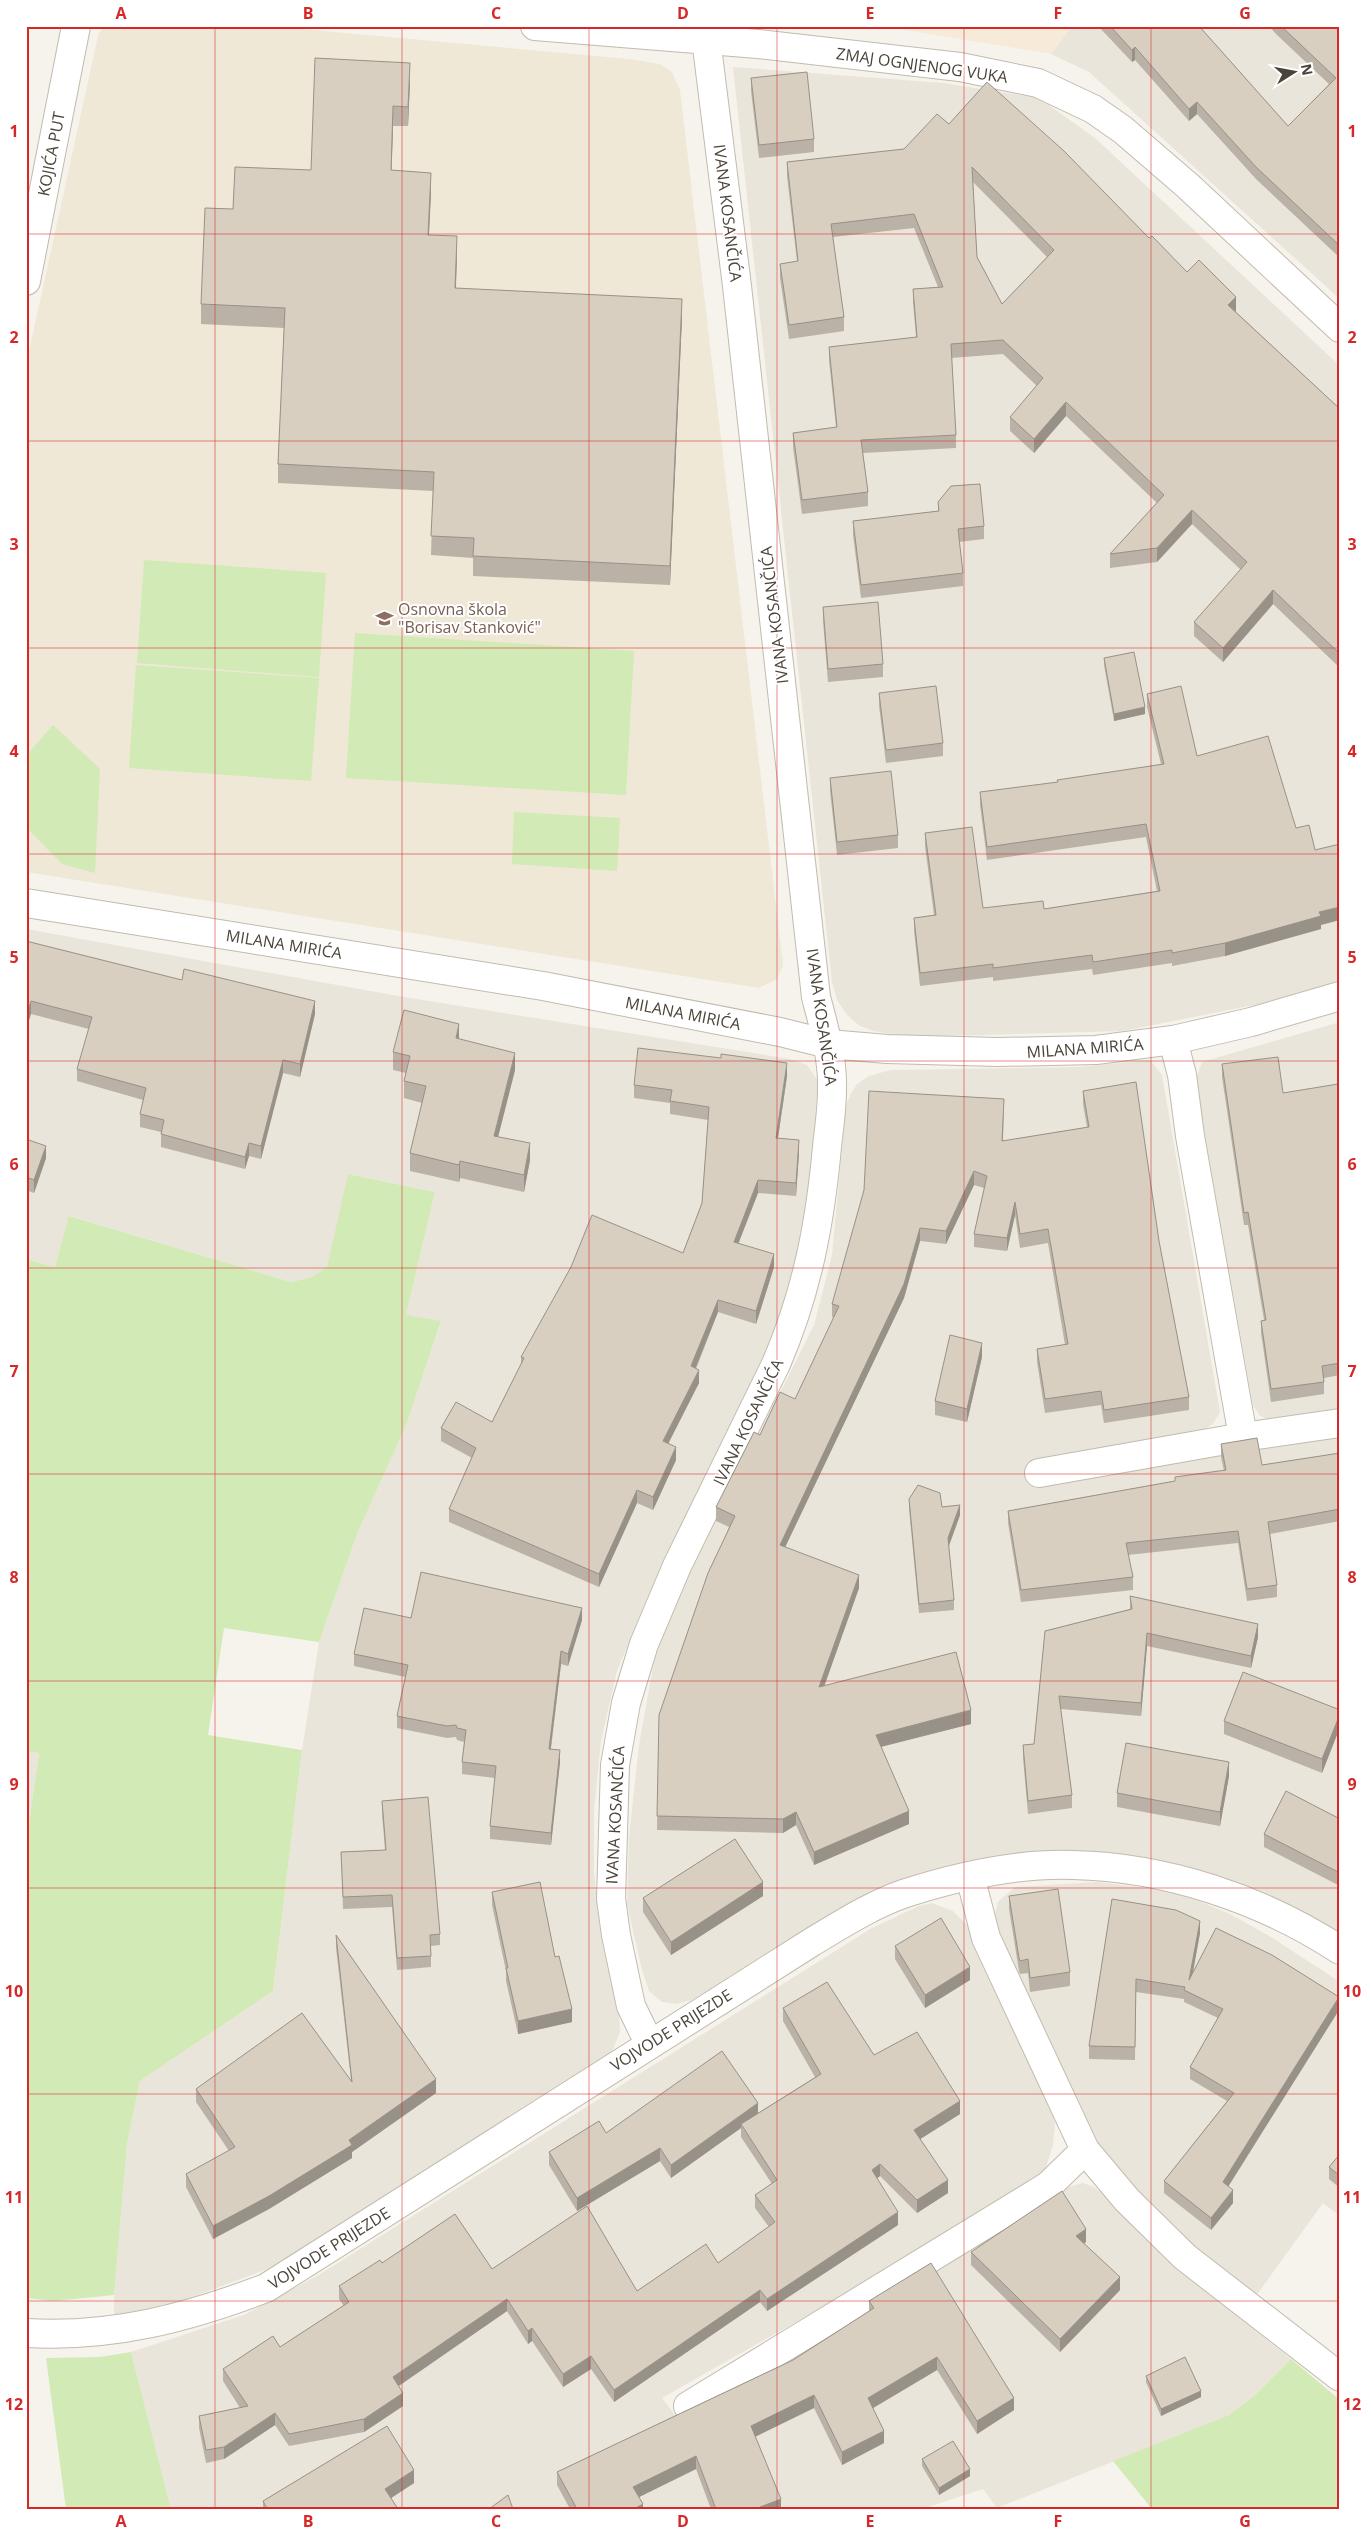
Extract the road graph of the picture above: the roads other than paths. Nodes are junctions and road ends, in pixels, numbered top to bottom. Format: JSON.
{"nodes":[{"id":1,"x":76,"y":26,"type":"edge"},
{"id":2,"x":535,"y":26,"type":"edge"},
{"id":3,"x":706,"y":39,"type":"junction"},
{"id":4,"x":26,"y":281,"type":"edge"},
{"id":5,"x":1340,"y":328,"type":"edge"},
{"id":6,"x":26,"y":903,"type":"edge"},
{"id":7,"x":1340,"y":996,"type":"edge"},
{"id":8,"x":1173,"y":1040,"type":"junction"},
{"id":9,"x":828,"y":1044,"type":"junction"},
{"id":10,"x":1340,"y":1423,"type":"edge"},
{"id":11,"x":1244,"y":1437,"type":"junction"},
{"id":12,"x":1039,"y":1473,"type":"dead end"},
{"id":13,"x":970,"y":1876,"type":"junction"},
{"id":14,"x":1340,"y":1950,"type":"edge"},
{"id":15,"x":649,"y":2043,"type":"junction"},
{"id":16,"x":1085,"y":2150,"type":"junction"},
{"id":17,"x":26,"y":2333,"type":"edge"},
{"id":18,"x":1340,"y":2377,"type":"edge"},
{"id":19,"x":688,"y":2406,"type":"dead end"}],
"edges":[{"from":1,"to":4,"type":"street","name":"KOJIĆA PUT"},
{"from":2,"to":3,"type":"street","name":"ZMAJ OGNJENOG VUKA"},
{"from":3,"to":5,"type":"street","name":"ZMAJ OGNJENOG VUKA"},
{"from":3,"to":9,"type":"street","name":"IVANA KOSANČIĆA"},
{"from":6,"to":9,"type":"street","name":"MILANA MIRIĆA"},
{"from":7,"to":8,"type":"street","name":"MILANA MIRIĆA"},
{"from":8,"to":9,"type":"street","name":"MILANA MIRIĆA"},
{"from":8,"to":11,"type":"street"},
{"from":9,"to":15,"type":"street","name":"IVANA KOSANČIĆA"},
{"from":10,"to":11,"type":"street"},
{"from":11,"to":12,"type":"street"},
{"from":13,"to":14,"type":"street","name":"VOJVODE PRIJEZDE"},
{"from":13,"to":15,"type":"street","name":"VOJVODE PRIJEZDE"},
{"from":13,"to":16,"type":"street"},
{"from":15,"to":17,"type":"street","name":"VOJVODE PRIJEZDE"},
{"from":16,"to":18,"type":"street"},
{"from":16,"to":19,"type":"street"}]}
